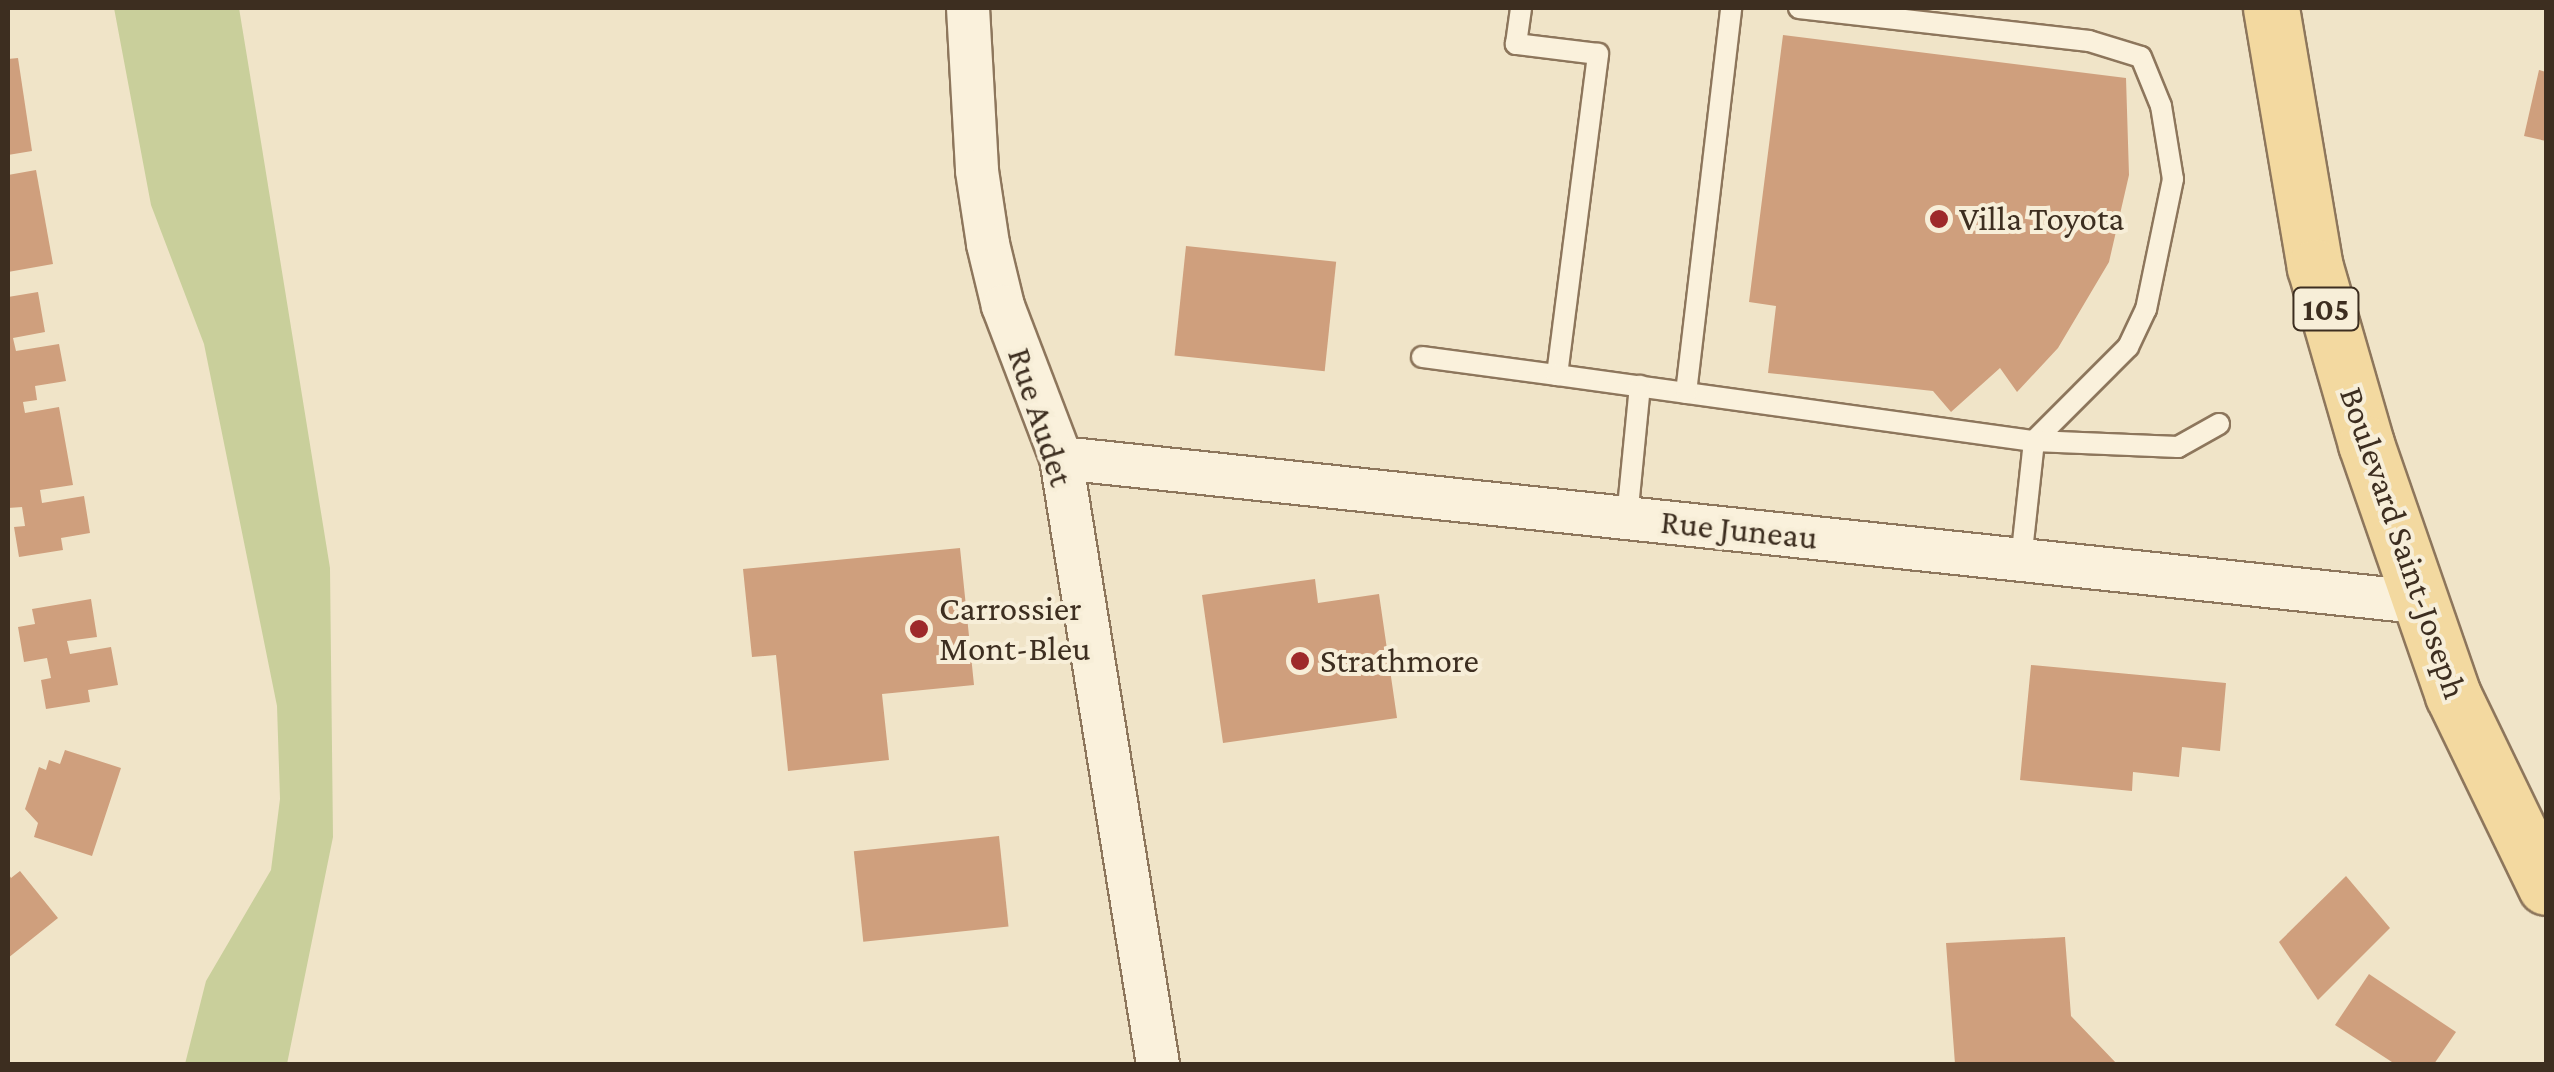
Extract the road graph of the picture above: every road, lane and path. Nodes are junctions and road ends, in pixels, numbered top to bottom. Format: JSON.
{"nodes":[{"id":1,"x":968,"y":8,"type":"edge"},
{"id":2,"x":1520,"y":8,"type":"edge"},
{"id":3,"x":1730,"y":8,"type":"edge"},
{"id":4,"x":1799,"y":8,"type":"edge"},
{"id":5,"x":2271,"y":8,"type":"edge"},
{"id":6,"x":1422,"y":357,"type":"dead end"},
{"id":7,"x":1557,"y":374,"type":"junction"},
{"id":8,"x":1640,"y":386,"type":"junction"},
{"id":9,"x":1686,"y":393,"type":"junction"},
{"id":10,"x":2219,"y":424,"type":"dead end"},
{"id":11,"x":2034,"y":441,"type":"junction"},
{"id":12,"x":1061,"y":458,"type":"junction"},
{"id":13,"x":1627,"y":518,"type":"junction"},
{"id":14,"x":2021,"y":560,"type":"junction"},
{"id":15,"x":2416,"y":602,"type":"junction"},
{"id":16,"x":2546,"y":886,"type":"edge"},
{"id":17,"x":1158,"y":1064,"type":"edge"}],
"edges":[{"from":1,"to":12,"type":"street","name":"Rue Audet"},
{"from":2,"to":7,"type":"lane"},
{"from":3,"to":9,"type":"lane"},
{"from":4,"to":11,"type":"lane"},
{"from":5,"to":15,"type":"main road","name":"Boulevard Saint-Joseph","number":"105"},
{"from":6,"to":7,"type":"lane"},
{"from":7,"to":8,"type":"lane"},
{"from":8,"to":9,"type":"lane"},
{"from":8,"to":13,"type":"lane"},
{"from":9,"to":11,"type":"lane"},
{"from":10,"to":11,"type":"lane"},
{"from":11,"to":14,"type":"lane"},
{"from":12,"to":13,"type":"street","name":"Rue Juneau"},
{"from":12,"to":17,"type":"street","name":"Rue Audet"},
{"from":13,"to":14,"type":"street","name":"Rue Juneau"},
{"from":14,"to":15,"type":"street","name":"Rue Juneau"},
{"from":15,"to":16,"type":"main road","name":"Boulevard Saint-Joseph","number":"105"}]}
